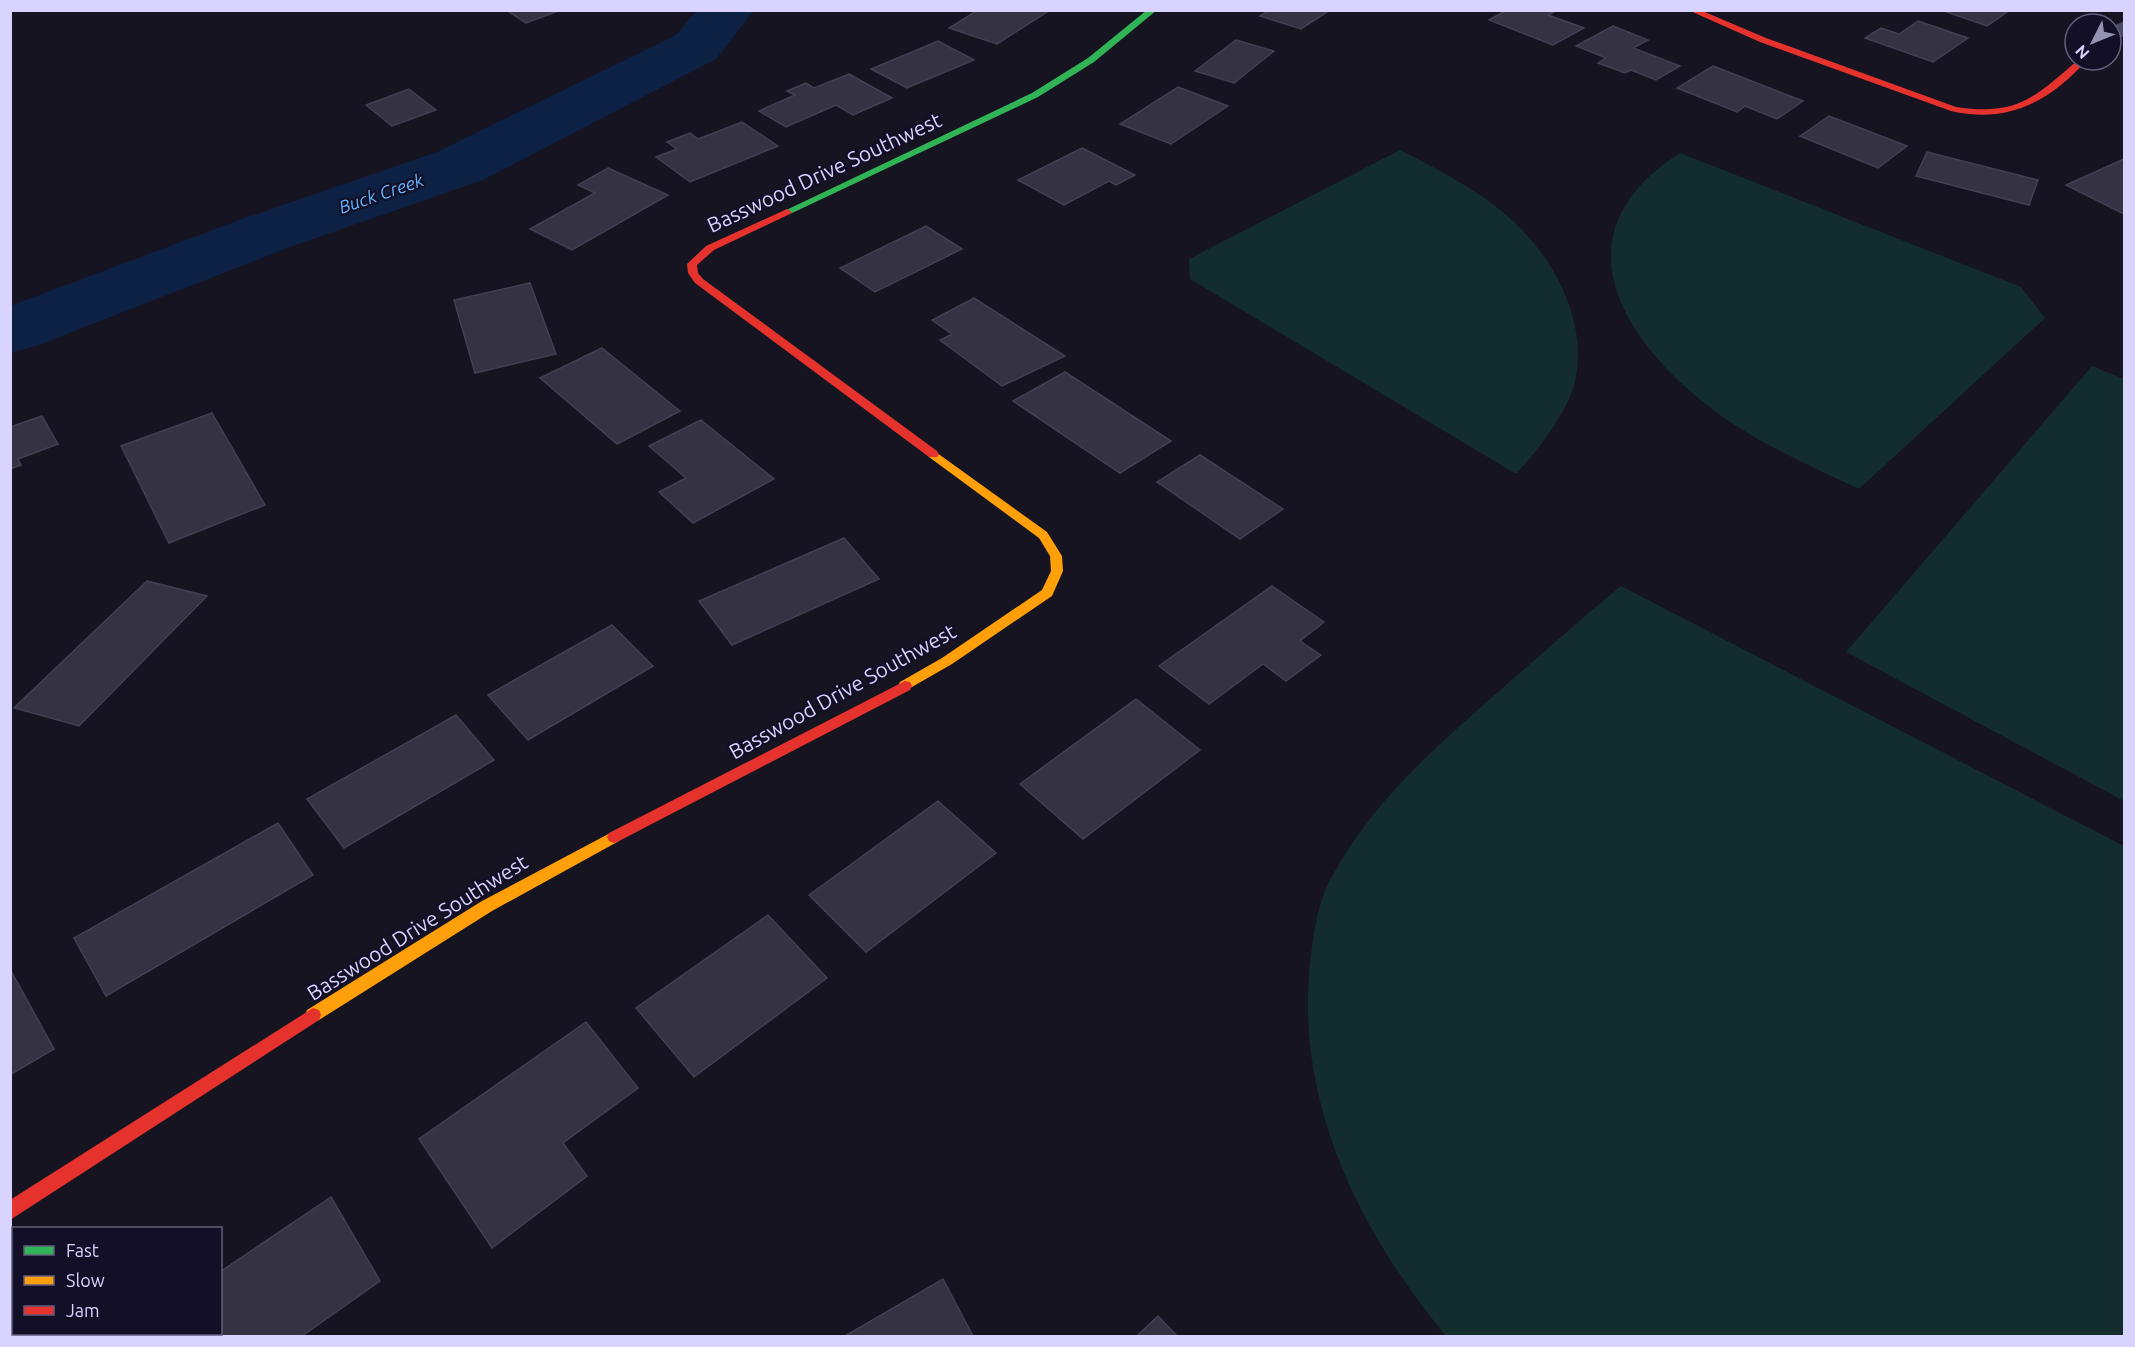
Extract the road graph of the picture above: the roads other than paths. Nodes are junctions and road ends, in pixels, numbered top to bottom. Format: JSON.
{"nodes":[{"id":1,"x":1153,"y":10,"type":"edge"},
{"id":2,"x":1692,"y":10,"type":"edge"},
{"id":3,"x":2068,"y":72,"type":"edge"},
{"id":4,"x":10,"y":1211,"type":"edge"}],
"edges":[{"from":1,"to":4,"type":"street","name":"Basswood Drive Southwest"},
{"from":2,"to":3,"type":"street"}]}
